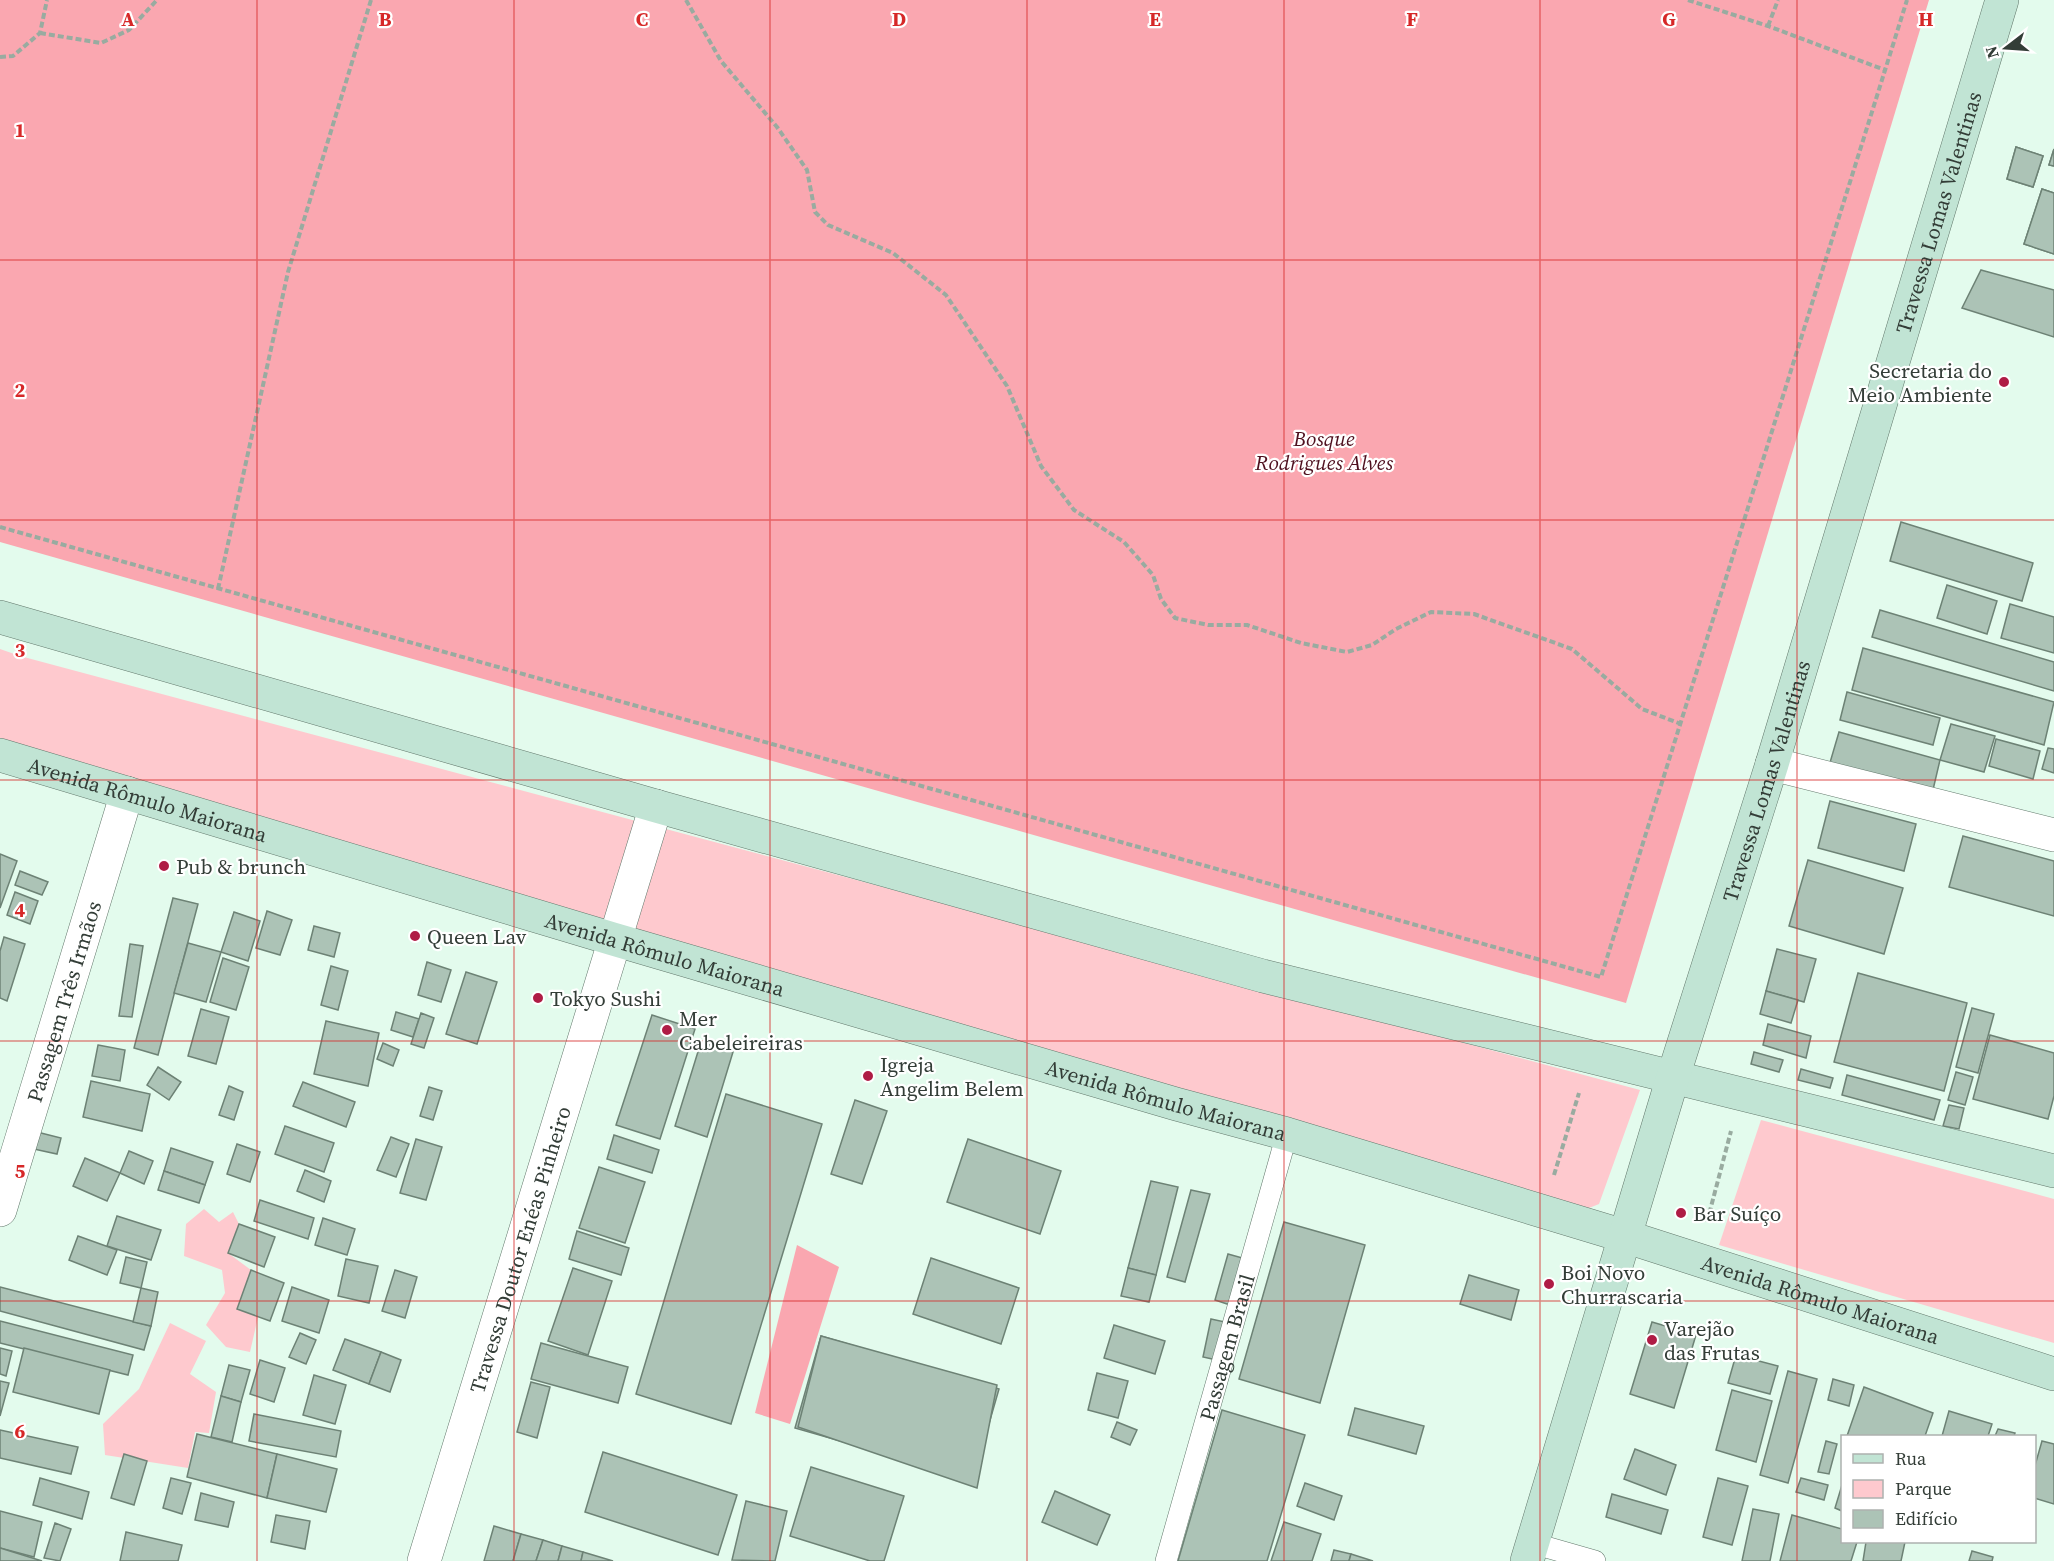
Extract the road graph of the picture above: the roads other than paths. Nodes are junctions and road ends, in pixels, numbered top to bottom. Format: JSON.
{"nodes":[{"id":1,"x":2002,"y":0,"type":"edge"},
{"id":2,"x":0,"y":617,"type":"edge"},
{"id":3,"x":0,"y":755,"type":"edge"},
{"id":4,"x":1772,"y":764,"type":"junction"},
{"id":5,"x":127,"y":793,"type":"junction"},
{"id":6,"x":656,"y":806,"type":"junction"},
{"id":7,"x":2054,"y":835,"type":"edge"},
{"id":8,"x":613,"y":939,"type":"junction"},
{"id":9,"x":1673,"y":1077,"type":"junction"},
{"id":10,"x":1287,"y":1134,"type":"junction"},
{"id":11,"x":2054,"y":1171,"type":"edge"},
{"id":12,"x":0,"y":1210,"type":"edge"},
{"id":13,"x":1624,"y":1236,"type":"junction"},
{"id":14,"x":2054,"y":1374,"type":"edge"},
{"id":15,"x":1529,"y":1552,"type":"edge"},
{"id":16,"x":424,"y":1561,"type":"edge"},
{"id":17,"x":1166,"y":1561,"type":"edge"},
{"id":18,"x":1595,"y":1561,"type":"edge"}],
"edges":[{"from":1,"to":4,"type":"street","name":"Travessa Lomas Valentinas"},
{"from":2,"to":6,"type":"street"},
{"from":3,"to":5,"type":"street","name":"Avenida Rômulo Maiorana"},
{"from":4,"to":7,"type":"street"},
{"from":4,"to":9,"type":"street","name":"Travessa Lomas Valentinas"},
{"from":5,"to":8,"type":"street","name":"Avenida Rômulo Maiorana"},
{"from":5,"to":12,"type":"street","name":"Passagem Três Irmãos"},
{"from":6,"to":8,"type":"street","name":"Travessa Doutor Enéas Pinheiro"},
{"from":6,"to":9,"type":"street"},
{"from":8,"to":10,"type":"street","name":"Avenida Rômulo Maiorana"},
{"from":8,"to":16,"type":"street","name":"Travessa Doutor Enéas Pinheiro"},
{"from":9,"to":11,"type":"street"},
{"from":9,"to":13,"type":"street","name":"Travessa Lomas Valentinas"},
{"from":10,"to":13,"type":"street","name":"Avenida Rômulo Maiorana"},
{"from":10,"to":17,"type":"lane","name":"Passagem Brasil"},
{"from":13,"to":14,"type":"street","name":"Avenida Rômulo Maiorana"},
{"from":13,"to":15,"type":"street","name":"Travessa Lomas Valentinas"},
{"from":15,"to":18,"type":"lane"}]}
